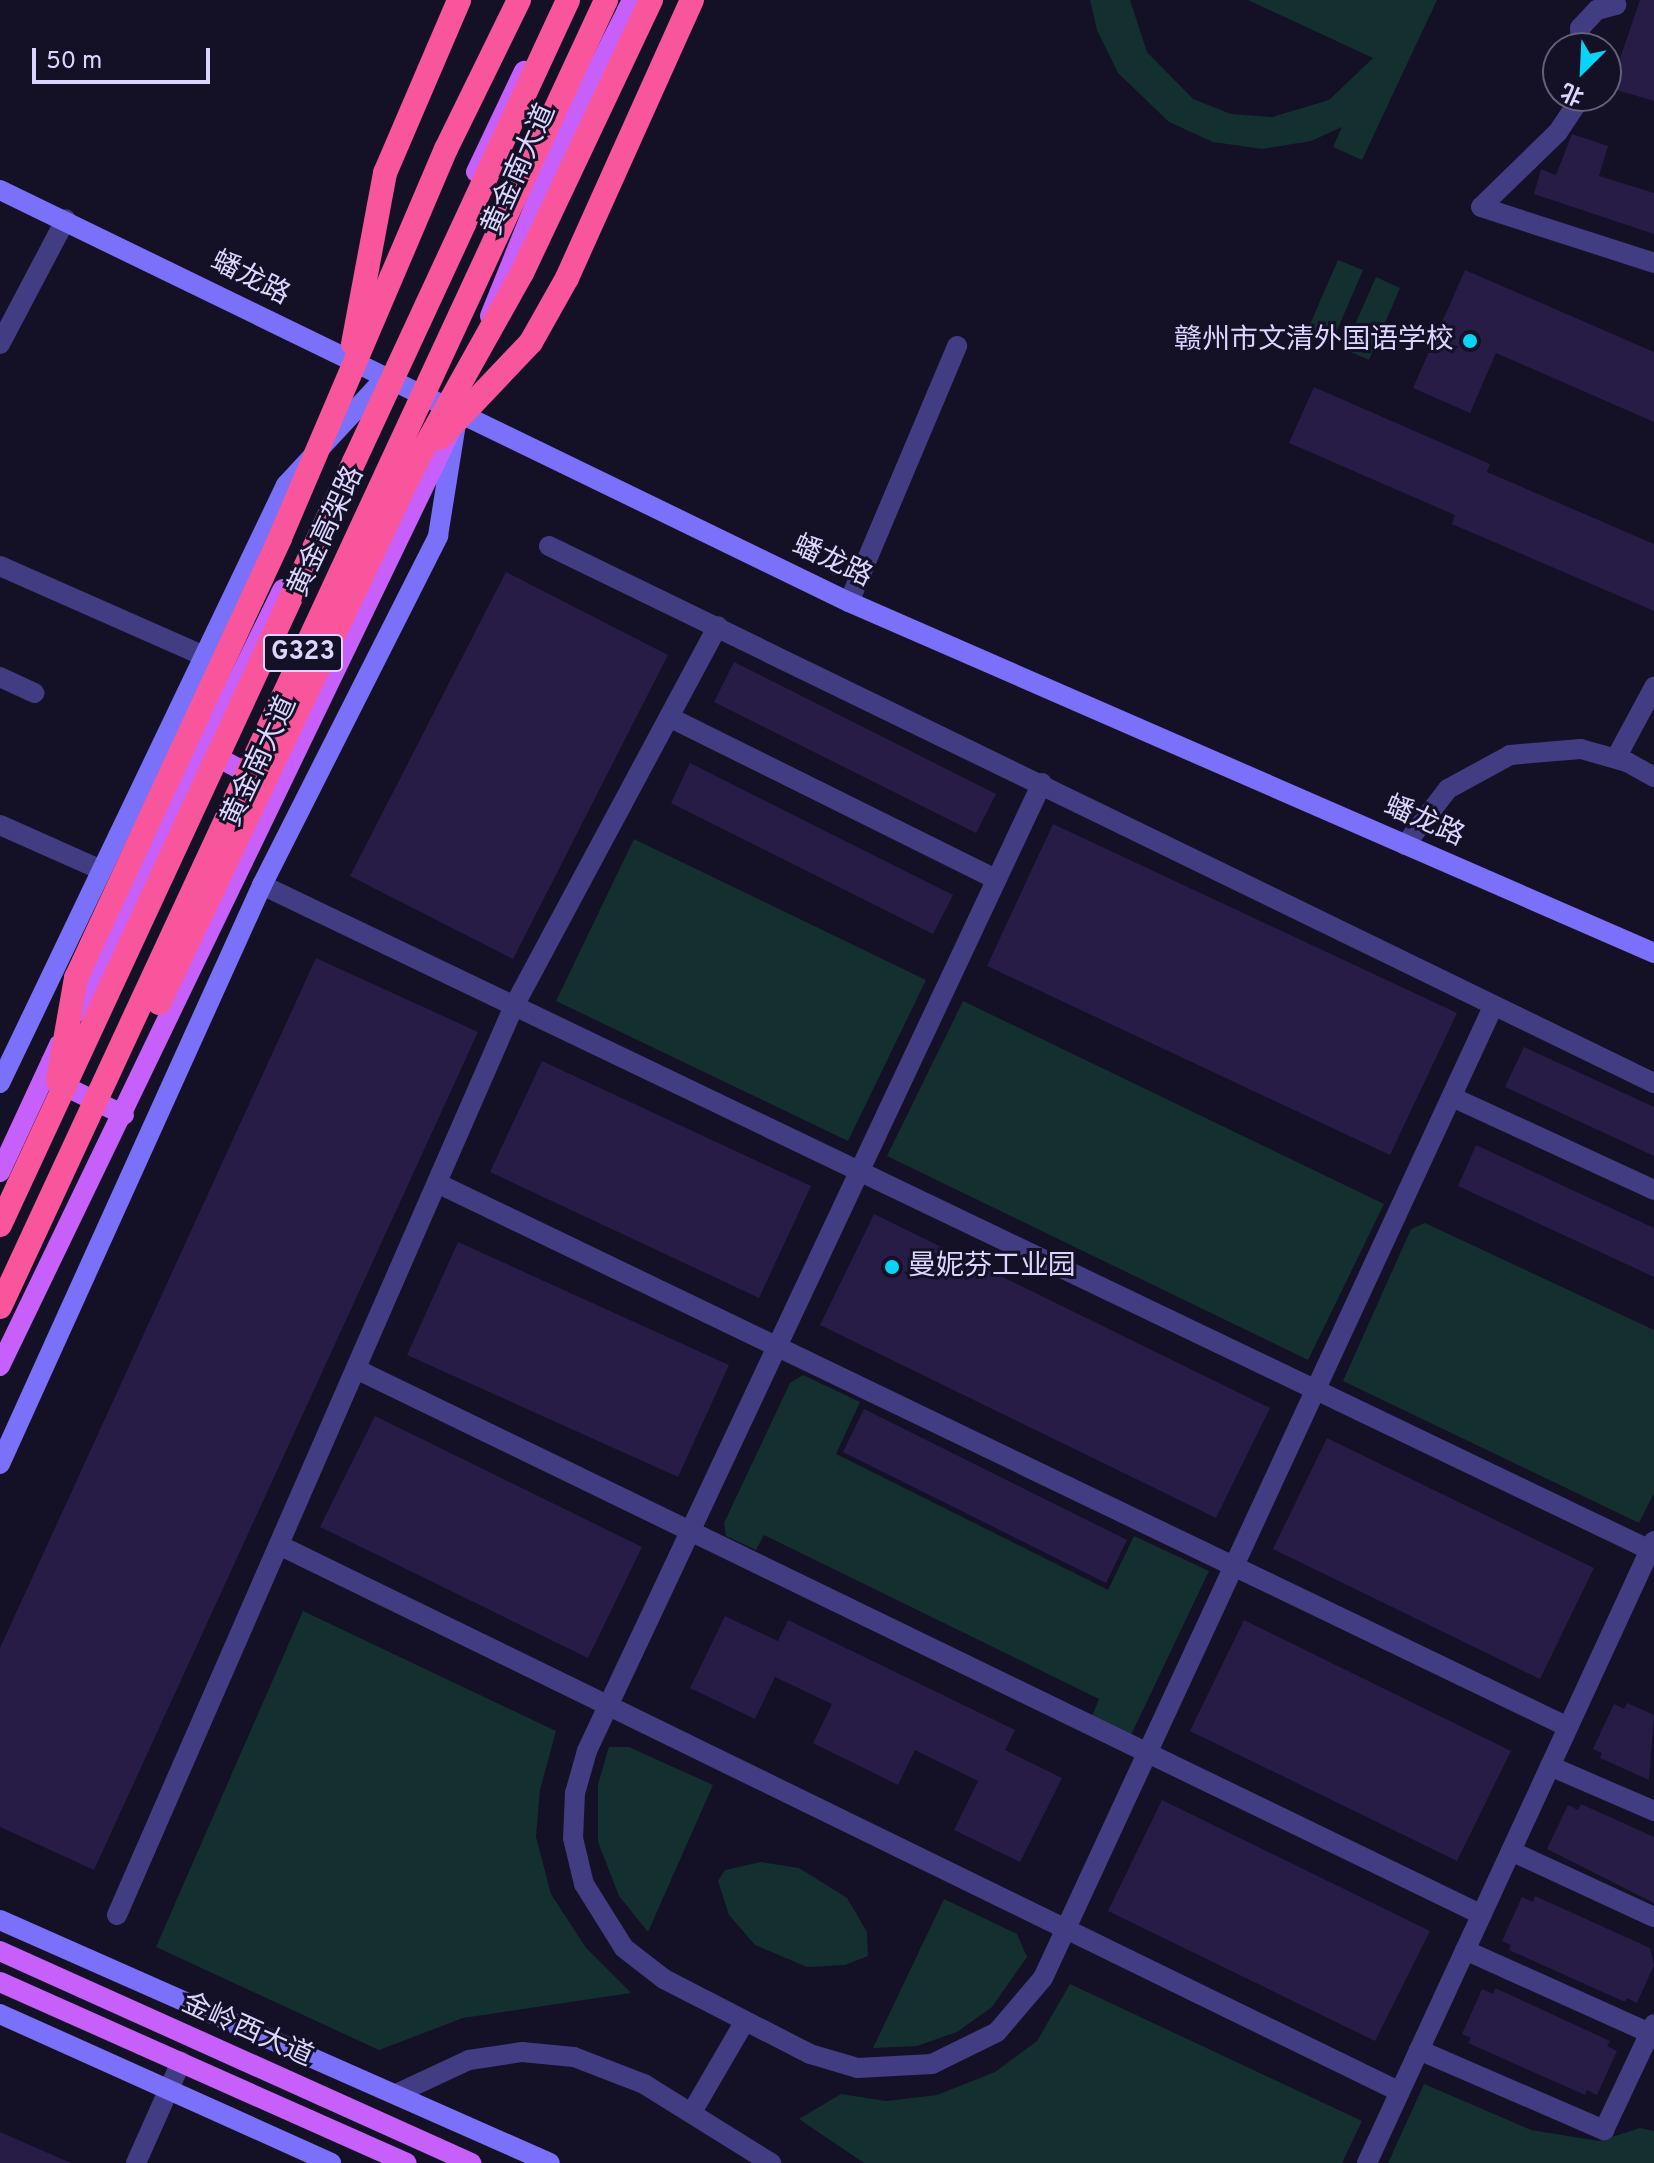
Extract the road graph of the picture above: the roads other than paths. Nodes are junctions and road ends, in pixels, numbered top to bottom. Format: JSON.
{"nodes":[{"id":1,"x":459,"y":0,"type":"edge"},
{"id":2,"x":519,"y":0,"type":"edge"},
{"id":3,"x":562,"y":0,"type":"edge"},
{"id":4,"x":568,"y":0,"type":"edge"},
{"id":5,"x":606,"y":0,"type":"edge"},
{"id":6,"x":632,"y":0,"type":"edge"},
{"id":7,"x":651,"y":0,"type":"edge"},
{"id":8,"x":692,"y":0,"type":"edge"},
{"id":9,"x":1614,"y":0,"type":"edge"},
{"id":10,"x":1580,"y":32,"type":"edge"},
{"id":11,"x":1571,"y":112,"type":"edge"},
{"id":12,"x":0,"y":190,"type":"edge"},
{"id":13,"x":66,"y":219,"type":"junction"},
{"id":14,"x":1654,"y":263,"type":"edge"},
{"id":15,"x":0,"y":344,"type":"edge"},
{"id":16,"x":957,"y":346,"type":"dead end"},
{"id":17,"x":384,"y":379,"type":"junction"},
{"id":18,"x":338,"y":408,"type":"junction"},
{"id":19,"x":458,"y":415,"type":"junction"},
{"id":20,"x":414,"y":466,"type":"junction"},
{"id":21,"x":549,"y":546,"type":"dead end"},
{"id":22,"x":0,"y":566,"type":"edge"},
{"id":23,"x":849,"y":602,"type":"junction"},
{"id":24,"x":718,"y":626,"type":"junction"},
{"id":25,"x":204,"y":656,"type":"junction"},
{"id":26,"x":0,"y":677,"type":"edge"},
{"id":27,"x":1654,"y":687,"type":"edge"},
{"id":28,"x":34,"y":693,"type":"dead end"},
{"id":29,"x":669,"y":717,"type":"junction"},
{"id":30,"x":202,"y":749,"type":"junction"},
{"id":31,"x":1616,"y":758,"type":"junction"},
{"id":32,"x":1654,"y":777,"type":"edge"},
{"id":33,"x":1042,"y":783,"type":"junction"},
{"id":34,"x":278,"y":790,"type":"junction"},
{"id":35,"x":0,"y":825,"type":"edge"},
{"id":36,"x":1405,"y":845,"type":"junction"},
{"id":37,"x":99,"y":869,"type":"junction"},
{"id":38,"x":996,"y":879,"type":"junction"},
{"id":39,"x":262,"y":885,"type":"junction"},
{"id":40,"x":1654,"y":953,"type":"edge"},
{"id":41,"x":514,"y":1006,"type":"junction"},
{"id":42,"x":1493,"y":1007,"type":"junction"},
{"id":43,"x":44,"y":1077,"type":"junction"},
{"id":44,"x":0,"y":1083,"type":"edge"},
{"id":45,"x":1654,"y":1083,"type":"edge"},
{"id":46,"x":1452,"y":1097,"type":"junction"},
{"id":47,"x":52,"y":1113,"type":"junction"},
{"id":48,"x":124,"y":1115,"type":"junction"},
{"id":49,"x":83,"y":1128,"type":"junction"},
{"id":50,"x":857,"y":1170,"type":"junction"},
{"id":51,"x":0,"y":1172,"type":"edge"},
{"id":52,"x":437,"y":1183,"type":"junction"},
{"id":53,"x":1654,"y":1190,"type":"edge"},
{"id":54,"x":0,"y":1225,"type":"edge"},
{"id":55,"x":0,"y":1307,"type":"edge"},
{"id":56,"x":775,"y":1345,"type":"junction"},
{"id":57,"x":0,"y":1366,"type":"edge"},
{"id":58,"x":356,"y":1369,"type":"junction"},
{"id":59,"x":1317,"y":1390,"type":"junction"},
{"id":60,"x":0,"y":1464,"type":"edge"},
{"id":61,"x":689,"y":1531,"type":"junction"},
{"id":62,"x":279,"y":1545,"type":"junction"},
{"id":63,"x":1650,"y":1557,"type":"edge"},
{"id":64,"x":1235,"y":1566,"type":"junction"},
{"id":65,"x":608,"y":1706,"type":"junction"},
{"id":66,"x":1568,"y":1727,"type":"junction"},
{"id":67,"x":1148,"y":1753,"type":"junction"},
{"id":68,"x":1550,"y":1766,"type":"junction"},
{"id":69,"x":1654,"y":1811,"type":"edge"},
{"id":70,"x":1511,"y":1851,"type":"junction"},
{"id":71,"x":117,"y":1915,"type":"dead end"},
{"id":72,"x":1482,"y":1915,"type":"junction"},
{"id":73,"x":1654,"y":1917,"type":"edge"},
{"id":74,"x":0,"y":1920,"type":"edge"},
{"id":75,"x":1067,"y":1929,"type":"junction"},
{"id":76,"x":1465,"y":1950,"type":"junction"},
{"id":77,"x":0,"y":1951,"type":"edge"},
{"id":78,"x":0,"y":1982,"type":"edge"},
{"id":79,"x":0,"y":2014,"type":"edge"},
{"id":80,"x":745,"y":2021,"type":"junction"},
{"id":81,"x":1653,"y":2031,"type":"edge"},
{"id":82,"x":1419,"y":2050,"type":"junction"},
{"id":83,"x":181,"y":2062,"type":"junction"},
{"id":84,"x":168,"y":2090,"type":"junction"},
{"id":85,"x":1400,"y":2092,"type":"junction"},
{"id":86,"x":396,"y":2094,"type":"junction"},
{"id":87,"x":692,"y":2112,"type":"junction"},
{"id":88,"x":136,"y":2163,"type":"edge"},
{"id":89,"x":331,"y":2163,"type":"edge"},
{"id":90,"x":406,"y":2163,"type":"edge"},
{"id":91,"x":471,"y":2163,"type":"edge"},
{"id":92,"x":550,"y":2163,"type":"edge"},
{"id":93,"x":771,"y":2163,"type":"edge"},
{"id":94,"x":1367,"y":2163,"type":"edge"}],
"edges":[{"from":1,"to":18,"type":"highway","bridge":true},
{"from":2,"to":18,"type":"highway","bridge":true},
{"from":3,"to":17,"type":"main road","name":"黄金南大道"},
{"from":4,"to":47,"type":"highway","name":"黄金高架路","number":"G323","bridge":true},
{"from":5,"to":49,"type":"highway","name":"黄金高架路","number":"G323","bridge":true},
{"from":6,"to":19,"type":"main road","name":"黄金南大道"},
{"from":7,"to":20,"type":"highway","bridge":true},
{"from":8,"to":20,"type":"highway","bridge":true},
{"from":9,"to":10,"type":"street"},
{"from":11,"to":14,"type":"street"},
{"from":12,"to":13,"type":"street","name":"蟠龙路"},
{"from":13,"to":15,"type":"street"},
{"from":13,"to":17,"type":"street","name":"蟠龙路"},
{"from":16,"to":23,"type":"street"},
{"from":17,"to":19,"type":"street","name":"蟠龙路"},
{"from":17,"to":25,"type":"street"},
{"from":17,"to":30,"type":"main road","name":"黄金南大道"},
{"from":18,"to":47,"type":"highway","bridge":true},
{"from":19,"to":23,"type":"street","name":"蟠龙路"},
{"from":19,"to":34,"type":"main road","name":"黄金南大道"},
{"from":19,"to":39,"type":"street"},
{"from":20,"to":49,"type":"highway","bridge":true},
{"from":21,"to":24,"type":"street"},
{"from":22,"to":25,"type":"street"},
{"from":23,"to":36,"type":"street","name":"蟠龙路"},
{"from":24,"to":29,"type":"street"},
{"from":24,"to":33,"type":"street"},
{"from":25,"to":37,"type":"street"},
{"from":26,"to":28,"type":"street"},
{"from":27,"to":31,"type":"street"},
{"from":29,"to":38,"type":"street"},
{"from":29,"to":41,"type":"street"},
{"from":30,"to":34,"type":"main road"},
{"from":30,"to":43,"type":"main road","name":"黄金南大道"},
{"from":31,"to":32,"type":"street"},
{"from":31,"to":36,"type":"street"},
{"from":33,"to":38,"type":"street"},
{"from":33,"to":42,"type":"street"},
{"from":34,"to":48,"type":"main road","name":"黄金南大道"},
{"from":35,"to":37,"type":"street"},
{"from":36,"to":40,"type":"street","name":"蟠龙路"},
{"from":37,"to":44,"type":"street"},
{"from":38,"to":50,"type":"street"},
{"from":39,"to":41,"type":"street"},
{"from":39,"to":60,"type":"street"},
{"from":41,"to":50,"type":"street"},
{"from":41,"to":52,"type":"street"},
{"from":42,"to":45,"type":"street"},
{"from":42,"to":46,"type":"street"},
{"from":43,"to":48,"type":"main road"},
{"from":43,"to":51,"type":"main road","name":"黄金南大道"},
{"from":46,"to":53,"type":"street"},
{"from":46,"to":59,"type":"street"},
{"from":47,"to":54,"type":"highway","name":"黄金高架路","number":"G323","bridge":true},
{"from":48,"to":57,"type":"main road","name":"黄金南大道"},
{"from":49,"to":55,"type":"highway","name":"黄金高架路","number":"G323","bridge":true},
{"from":50,"to":56,"type":"street"},
{"from":50,"to":59,"type":"street"},
{"from":52,"to":56,"type":"street"},
{"from":52,"to":58,"type":"street"},
{"from":56,"to":61,"type":"street"},
{"from":56,"to":64,"type":"street"},
{"from":58,"to":61,"type":"street"},
{"from":58,"to":62,"type":"street"},
{"from":59,"to":63,"type":"street"},
{"from":59,"to":64,"type":"street"},
{"from":61,"to":65,"type":"street"},
{"from":61,"to":67,"type":"street"},
{"from":62,"to":65,"type":"street"},
{"from":62,"to":71,"type":"street"},
{"from":63,"to":66,"type":"street"},
{"from":64,"to":66,"type":"street"},
{"from":64,"to":67,"type":"street"},
{"from":65,"to":75,"type":"street"},
{"from":65,"to":80,"type":"street"},
{"from":66,"to":68,"type":"street"},
{"from":67,"to":72,"type":"street"},
{"from":67,"to":75,"type":"street"},
{"from":68,"to":69,"type":"street"},
{"from":68,"to":70,"type":"street"},
{"from":70,"to":72,"type":"street"},
{"from":70,"to":73,"type":"street"},
{"from":72,"to":76,"type":"street"},
{"from":74,"to":86,"type":"street"},
{"from":75,"to":80,"type":"street"},
{"from":75,"to":85,"type":"street"},
{"from":76,"to":81,"type":"street"},
{"from":76,"to":82,"type":"street"},
{"from":77,"to":91,"type":"main road","name":"金岭西大道"},
{"from":78,"to":83,"type":"main road","name":"金岭西大道"},
{"from":79,"to":84,"type":"street"},
{"from":80,"to":87,"type":"street"},
{"from":81,"to":82,"type":"street"},
{"from":82,"to":85,"type":"street"},
{"from":83,"to":84,"type":"street"},
{"from":83,"to":90,"type":"main road","name":"金岭西大道"},
{"from":84,"to":88,"type":"street"},
{"from":84,"to":89,"type":"street"},
{"from":85,"to":94,"type":"street"},
{"from":86,"to":87,"type":"street"},
{"from":86,"to":92,"type":"street"},
{"from":87,"to":93,"type":"street"}]}
